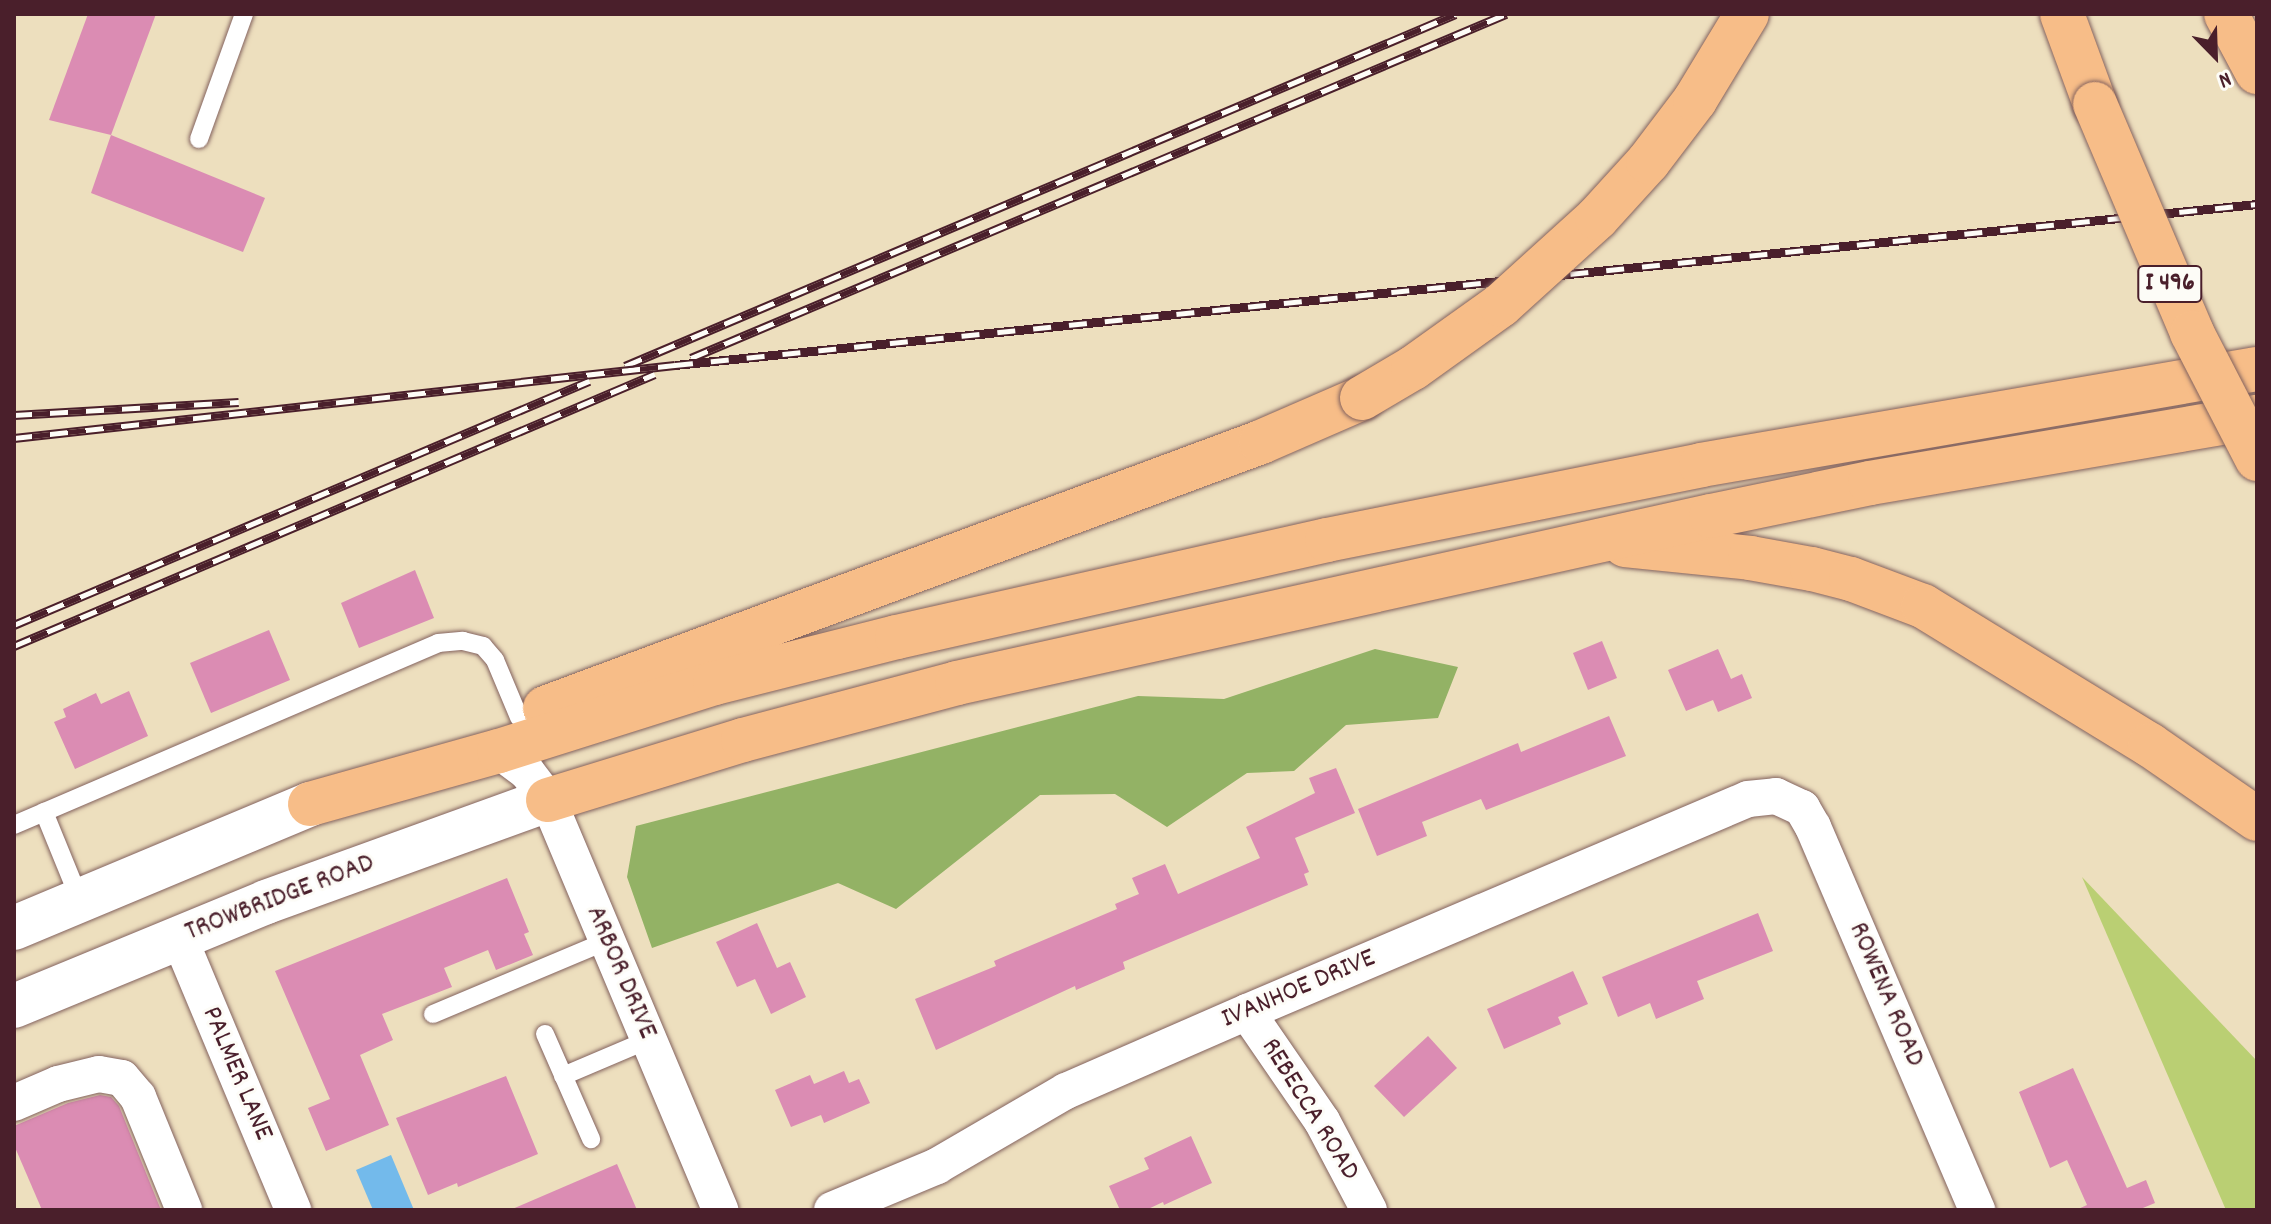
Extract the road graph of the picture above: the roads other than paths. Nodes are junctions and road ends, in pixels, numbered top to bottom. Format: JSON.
{"nodes":[{"id":1,"x":244,"y":14,"type":"edge"},
{"id":2,"x":1747,"y":14,"type":"edge"},
{"id":3,"x":2062,"y":14,"type":"edge"},
{"id":4,"x":2226,"y":14,"type":"edge"},
{"id":5,"x":2257,"y":72,"type":"edge"},
{"id":6,"x":199,"y":139,"type":"dead end"},
{"id":7,"x":2257,"y":369,"type":"edge"},
{"id":8,"x":2257,"y":417,"type":"edge"},
{"id":9,"x":2149,"y":433,"type":"junction"},
{"id":10,"x":2257,"y":437,"type":"edge"},
{"id":11,"x":2257,"y":459,"type":"edge"},
{"id":12,"x":1701,"y":465,"type":"junction"},
{"id":13,"x":1711,"y":516,"type":"junction"},
{"id":14,"x":1599,"y":542,"type":"junction"},
{"id":15,"x":509,"y":734,"type":"junction"},
{"id":16,"x":1776,"y":796,"type":"joint"},
{"id":17,"x":548,"y":800,"type":"junction"},
{"id":18,"x":310,"y":804,"type":"joint"},
{"id":19,"x":44,"y":812,"type":"junction"},
{"id":20,"x":2257,"y":819,"type":"edge"},
{"id":21,"x":14,"y":825,"type":"edge"},
{"id":22,"x":132,"y":880,"type":"junction"},
{"id":23,"x":80,"y":900,"type":"junction"},
{"id":24,"x":14,"y":928,"type":"edge"},
{"id":25,"x":179,"y":937,"type":"junction"},
{"id":26,"x":607,"y":941,"type":"junction"},
{"id":27,"x":14,"y":943,"type":"edge"},
{"id":28,"x":15,"y":1005,"type":"edge"},
{"id":29,"x":1247,"y":1012,"type":"junction"},
{"id":30,"x":433,"y":1014,"type":"dead end"},
{"id":31,"x":545,"y":1034,"type":"dead end"},
{"id":32,"x":648,"y":1040,"type":"junction"},
{"id":33,"x":563,"y":1076,"type":"junction"},
{"id":34,"x":14,"y":1103,"type":"edge"},
{"id":35,"x":591,"y":1139,"type":"dead end"},
{"id":36,"x":184,"y":1210,"type":"edge"},
{"id":37,"x":293,"y":1210,"type":"edge"},
{"id":38,"x":720,"y":1210,"type":"edge"},
{"id":39,"x":832,"y":1210,"type":"edge"},
{"id":40,"x":1369,"y":1210,"type":"edge"},
{"id":41,"x":1977,"y":1210,"type":"edge"}],
"edges":[{"from":1,"to":6,"type":"lane"},
{"from":2,"to":15,"type":"highway","bridge":true},
{"from":3,"to":11,"type":"highway","number":"I 496","bridge":true},
{"from":4,"to":5,"type":"highway"},
{"from":7,"to":12,"type":"highway"},
{"from":8,"to":9,"type":"highway"},
{"from":9,"to":10,"type":"highway"},
{"from":9,"to":13,"type":"highway"},
{"from":12,"to":13,"type":"highway"},
{"from":12,"to":15,"type":"highway"},
{"from":13,"to":14,"type":"highway"},
{"from":14,"to":17,"type":"highway"},
{"from":14,"to":20,"type":"highway"},
{"from":15,"to":17,"type":"street","name":"ARBOR DRIVE"},
{"from":15,"to":18,"type":"highway"},
{"from":15,"to":19,"type":"lane"},
{"from":16,"to":29,"type":"street","name":"IVANHOE DRIVE"},
{"from":16,"to":41,"type":"street","name":"ROWENA ROAD"},
{"from":17,"to":25,"type":"street","name":"TROWBRIDGE ROAD"},
{"from":17,"to":26,"type":"street","name":"ARBOR DRIVE"},
{"from":18,"to":22,"type":"street"},
{"from":19,"to":21,"type":"lane"},
{"from":19,"to":23,"type":"lane"},
{"from":22,"to":23,"type":"street"},
{"from":22,"to":27,"type":"street"},
{"from":23,"to":24,"type":"street"},
{"from":25,"to":28,"type":"street","name":"TROWBRIDGE ROAD"},
{"from":25,"to":37,"type":"street","name":"PALMER LANE"},
{"from":26,"to":30,"type":"lane"},
{"from":26,"to":32,"type":"street","name":"ARBOR DRIVE"},
{"from":29,"to":39,"type":"street","name":"IVANHOE DRIVE"},
{"from":29,"to":40,"type":"street","name":"REBECCA ROAD"},
{"from":31,"to":33,"type":"lane"},
{"from":32,"to":33,"type":"lane"},
{"from":32,"to":38,"type":"street","name":"ARBOR DRIVE"},
{"from":33,"to":35,"type":"lane"},
{"from":34,"to":36,"type":"street"}]}
